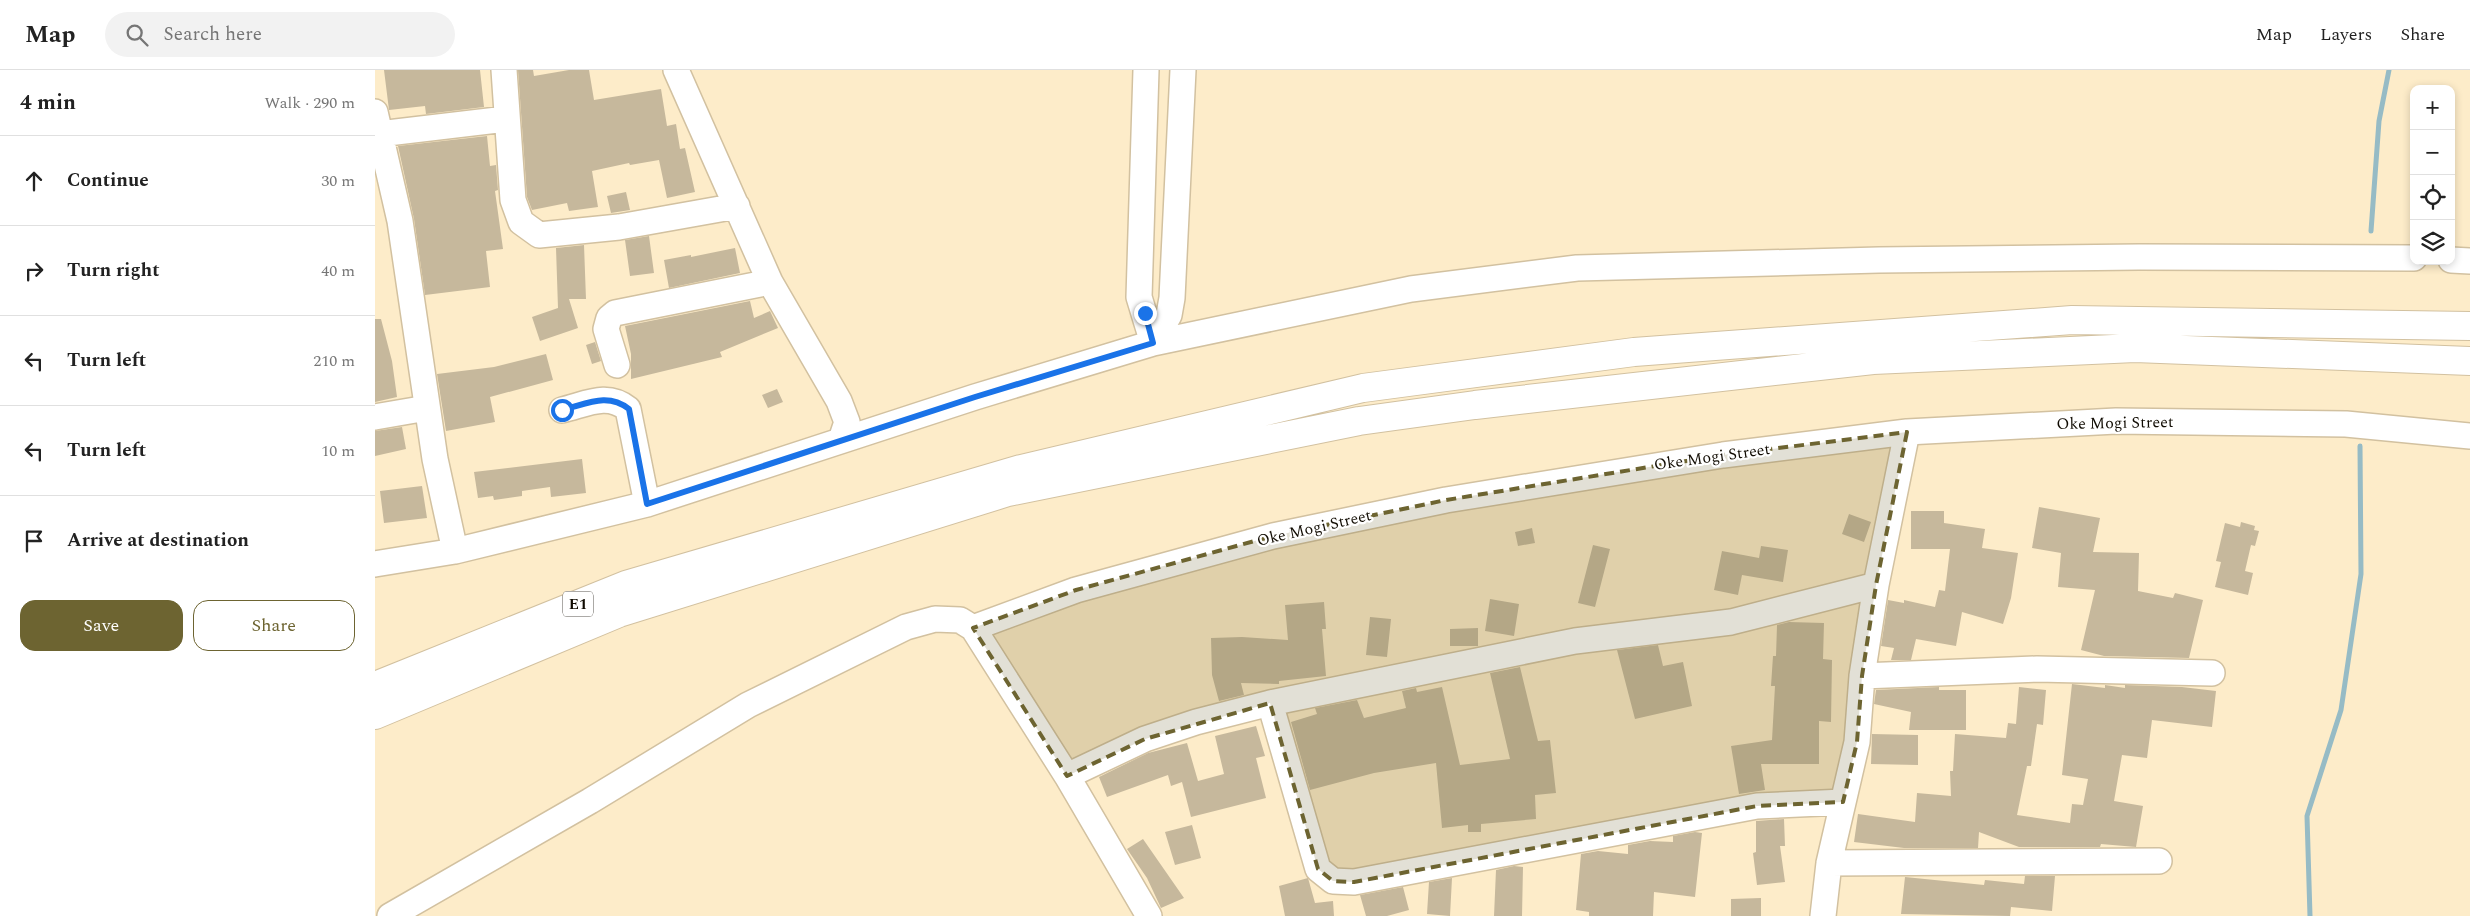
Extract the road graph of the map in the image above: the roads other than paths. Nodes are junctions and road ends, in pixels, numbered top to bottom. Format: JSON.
{"nodes":[{"id":1,"x":504,"y":70,"type":"edge"},
{"id":2,"x":676,"y":70,"type":"edge"},
{"id":3,"x":1146,"y":70,"type":"edge"},
{"id":4,"x":1183,"y":70,"type":"edge"},
{"id":5,"x":506,"y":119,"type":"junction"},
{"id":6,"x":377,"y":123,"type":"edge"},
{"id":7,"x":1144,"y":136,"type":"junction"},
{"id":8,"x":1180,"y":139,"type":"junction"},
{"id":9,"x":737,"y":206,"type":"junction"},
{"id":10,"x":2410,"y":258,"type":"edge"},
{"id":11,"x":2455,"y":260,"type":"edge"},
{"id":12,"x":2470,"y":261,"type":"edge"},
{"id":13,"x":770,"y":282,"type":"junction"},
{"id":14,"x":2470,"y":326,"type":"edge"},
{"id":15,"x":1153,"y":343,"type":"junction"},
{"id":16,"x":2470,"y":361,"type":"edge"},
{"id":17,"x":617,"y":365,"type":"dead end"},
{"id":18,"x":427,"y":408,"type":"junction"},
{"id":19,"x":562,"y":410,"type":"dead end"},
{"id":20,"x":375,"y":417,"type":"edge"},
{"id":21,"x":1907,"y":432,"type":"junction"},
{"id":22,"x":2470,"y":436,"type":"edge"},
{"id":23,"x":841,"y":440,"type":"junction"},
{"id":24,"x":647,"y":504,"type":"junction"},
{"id":25,"x":455,"y":551,"type":"junction"},
{"id":26,"x":375,"y":564,"type":"edge"},
{"id":27,"x":1876,"y":585,"type":"junction"},
{"id":28,"x":973,"y":628,"type":"junction"},
{"id":29,"x":2212,"y":673,"type":"dead end"},
{"id":30,"x":1862,"y":676,"type":"junction"},
{"id":31,"x":375,"y":686,"type":"edge"},
{"id":32,"x":1270,"y":703,"type":"junction"},
{"id":33,"x":375,"y":715,"type":"edge"},
{"id":34,"x":1067,"y":776,"type":"junction"},
{"id":35,"x":1843,"y":802,"type":"junction"},
{"id":36,"x":2159,"y":861,"type":"dead end"},
{"id":37,"x":1829,"y":863,"type":"junction"},
{"id":38,"x":1142,"y":913,"type":"edge"},
{"id":39,"x":390,"y":916,"type":"edge"},
{"id":40,"x":1823,"y":916,"type":"edge"}],
"edges":[{"from":1,"to":5,"type":"street"},
{"from":2,"to":9,"type":"street"},
{"from":3,"to":7,"type":"street"},
{"from":4,"to":8,"type":"street"},
{"from":5,"to":6,"type":"street"},
{"from":5,"to":9,"type":"street"},
{"from":6,"to":18,"type":"street"},
{"from":7,"to":8,"type":"street"},
{"from":7,"to":15,"type":"street"},
{"from":8,"to":15,"type":"street"},
{"from":9,"to":13,"type":"street"},
{"from":10,"to":15,"type":"street"},
{"from":11,"to":12,"type":"street"},
{"from":13,"to":17,"type":"street"},
{"from":13,"to":23,"type":"street"},
{"from":14,"to":31,"type":"highway","number":"E1"},
{"from":15,"to":23,"type":"street"},
{"from":16,"to":33,"type":"highway","number":"E1"},
{"from":18,"to":20,"type":"street"},
{"from":18,"to":25,"type":"street"},
{"from":19,"to":24,"type":"street"},
{"from":21,"to":22,"type":"street","name":"Oke Mogi Street"},
{"from":21,"to":27,"type":"street"},
{"from":21,"to":28,"type":"street","name":"Oke Mogi Street"},
{"from":23,"to":24,"type":"street"},
{"from":24,"to":25,"type":"street"},
{"from":25,"to":26,"type":"street"},
{"from":27,"to":30,"type":"street"},
{"from":27,"to":32,"type":"street"},
{"from":28,"to":34,"type":"street"},
{"from":28,"to":39,"type":"street"},
{"from":29,"to":30,"type":"street"},
{"from":30,"to":35,"type":"street"},
{"from":32,"to":34,"type":"street"},
{"from":32,"to":35,"type":"street"},
{"from":34,"to":38,"type":"street"},
{"from":35,"to":37,"type":"street"},
{"from":36,"to":37,"type":"street"},
{"from":37,"to":40,"type":"street"}]}
